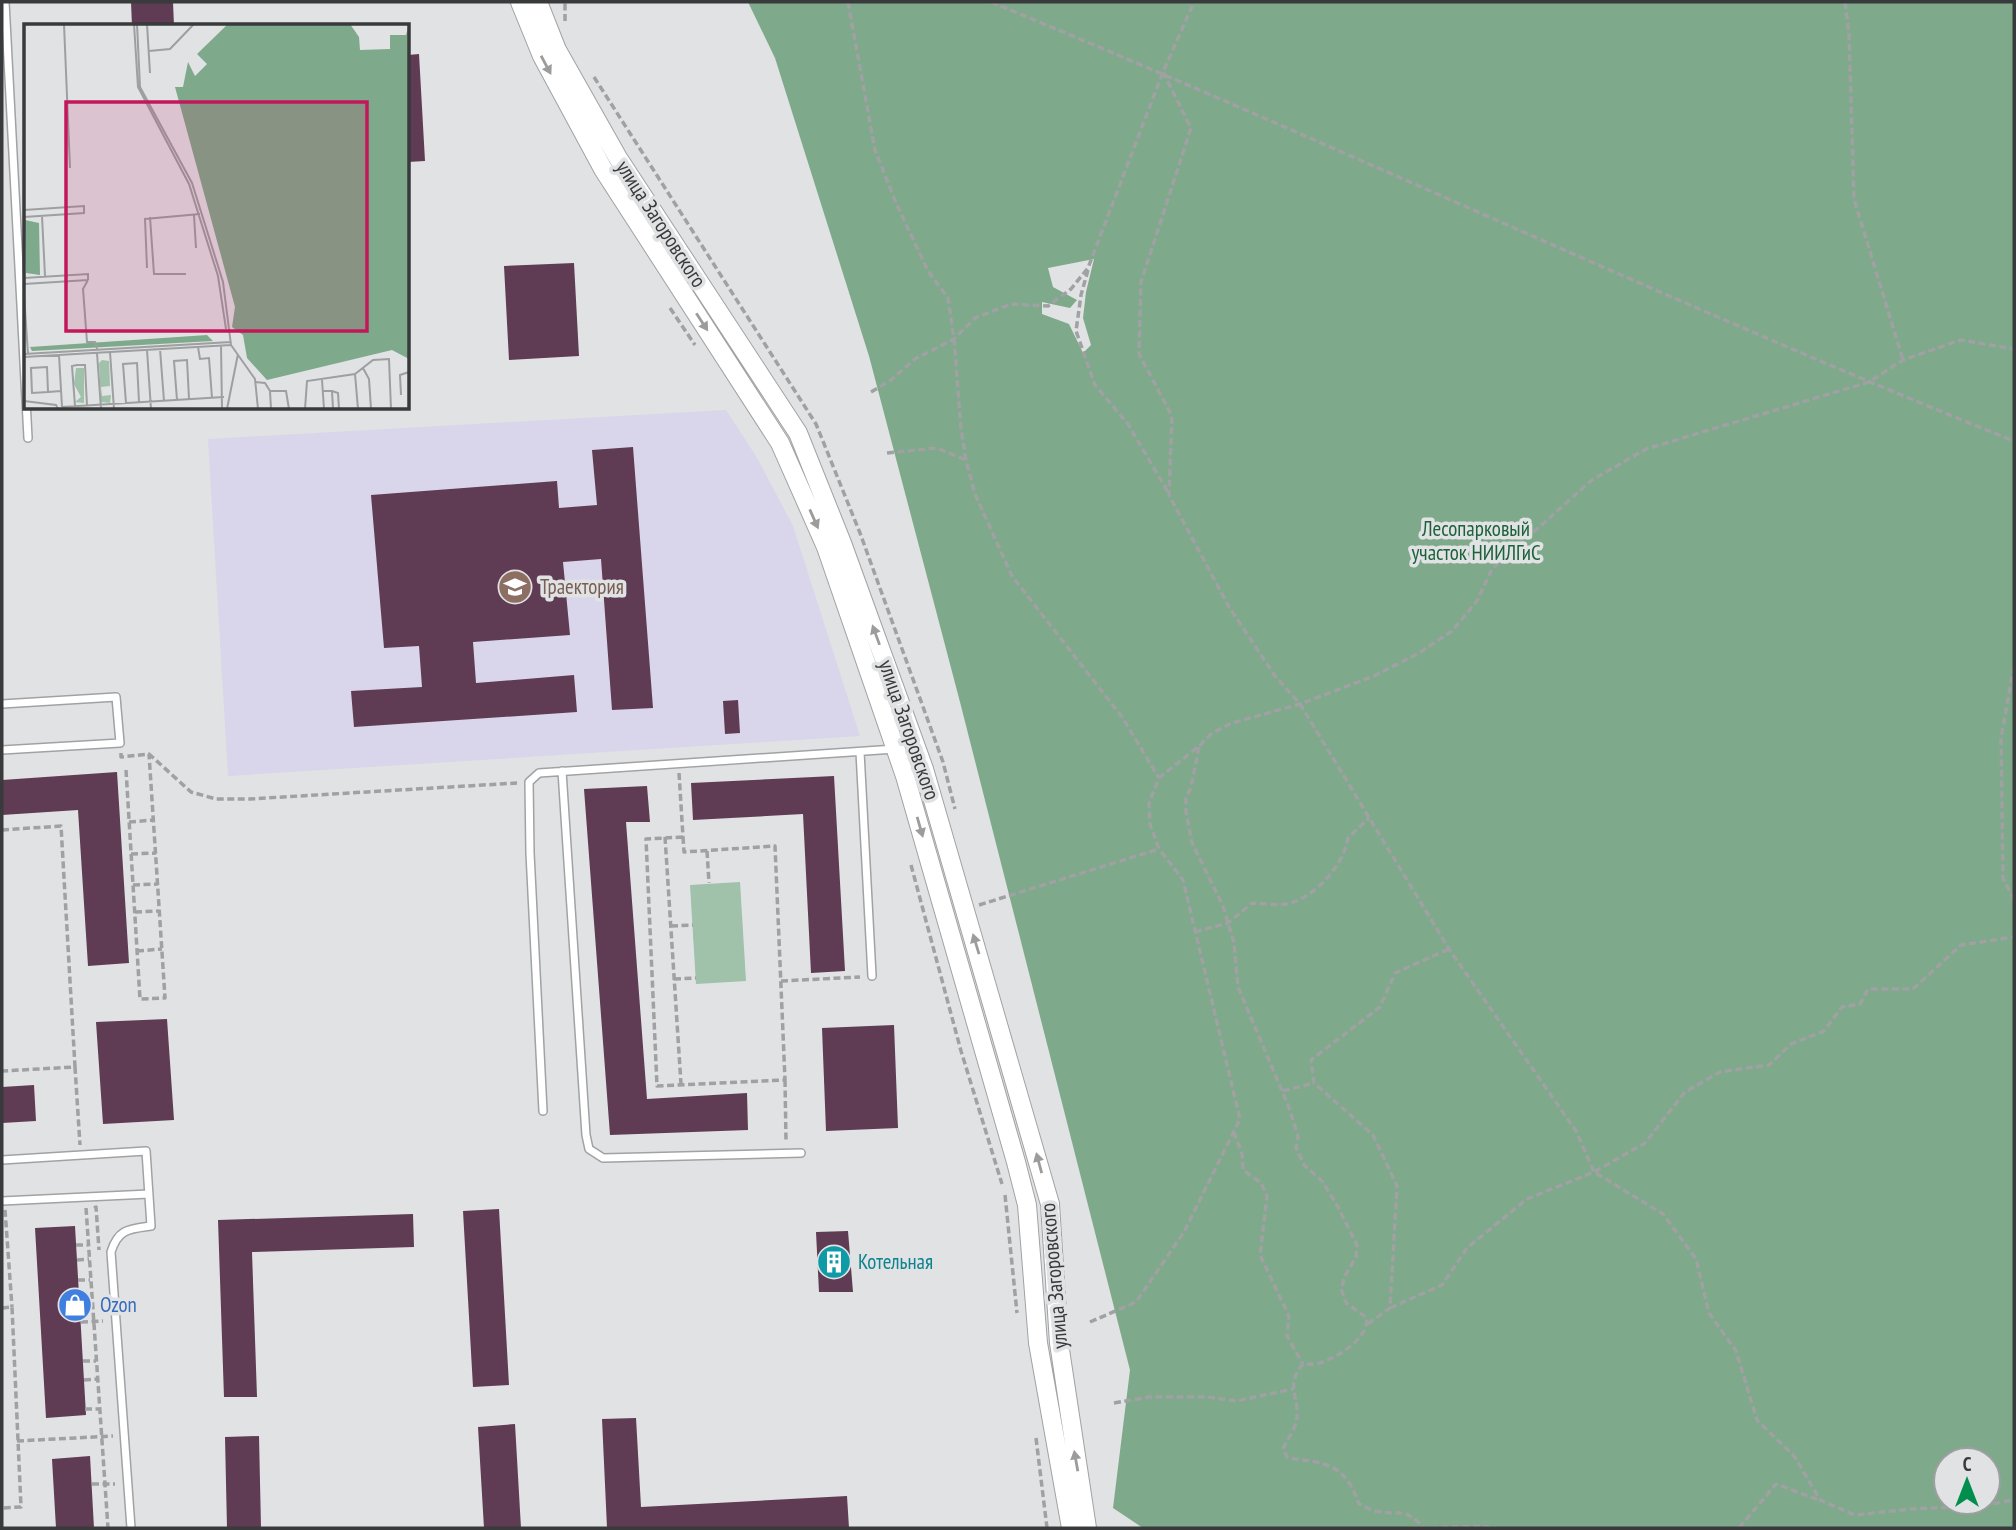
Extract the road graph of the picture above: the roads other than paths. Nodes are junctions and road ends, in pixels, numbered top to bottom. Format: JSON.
{"nodes":[{"id":1,"x":5,"y":2,"type":"edge"},
{"id":2,"x":520,"y":2,"type":"edge"},
{"id":3,"x":538,"y":2,"type":"edge"},
{"id":4,"x":24,"y":362,"type":"edge"},
{"id":5,"x":27,"y":410,"type":"edge"},
{"id":6,"x":28,"y":438,"type":"dead end"},
{"id":7,"x":2,"y":704,"type":"edge"},
{"id":8,"x":896,"y":749,"type":"junction"},
{"id":9,"x":2,"y":750,"type":"edge"},
{"id":10,"x":860,"y":752,"type":"junction"},
{"id":11,"x":562,"y":771,"type":"junction"},
{"id":12,"x":872,"y":976,"type":"road end"},
{"id":13,"x":543,"y":1111,"type":"dead end"},
{"id":14,"x":801,"y":1153,"type":"dead end"},
{"id":15,"x":2,"y":1160,"type":"edge"},
{"id":16,"x":149,"y":1194,"type":"junction"},
{"id":17,"x":3,"y":1201,"type":"edge"},
{"id":18,"x":131,"y":1528,"type":"edge"},
{"id":19,"x":1071,"y":1528,"type":"edge"},
{"id":20,"x":1087,"y":1528,"type":"edge"}],
"edges":[{"from":1,"to":4,"type":"lane"},
{"from":2,"to":8,"type":"street","name":"улица Загоровского","one_way":true},
{"from":20,"to":3,"type":"street","name":"улица Загоровского","one_way":true},
{"from":5,"to":6,"type":"lane"},
{"from":7,"to":9,"type":"lane"},
{"from":8,"to":10,"type":"lane"},
{"from":8,"to":19,"type":"street","name":"улица Загоровского","one_way":true},
{"from":10,"to":11,"type":"lane"},
{"from":10,"to":12,"type":"lane"},
{"from":11,"to":13,"type":"lane"},
{"from":11,"to":14,"type":"lane"},
{"from":15,"to":16,"type":"lane"},
{"from":16,"to":17,"type":"lane"},
{"from":16,"to":18,"type":"lane"}]}
